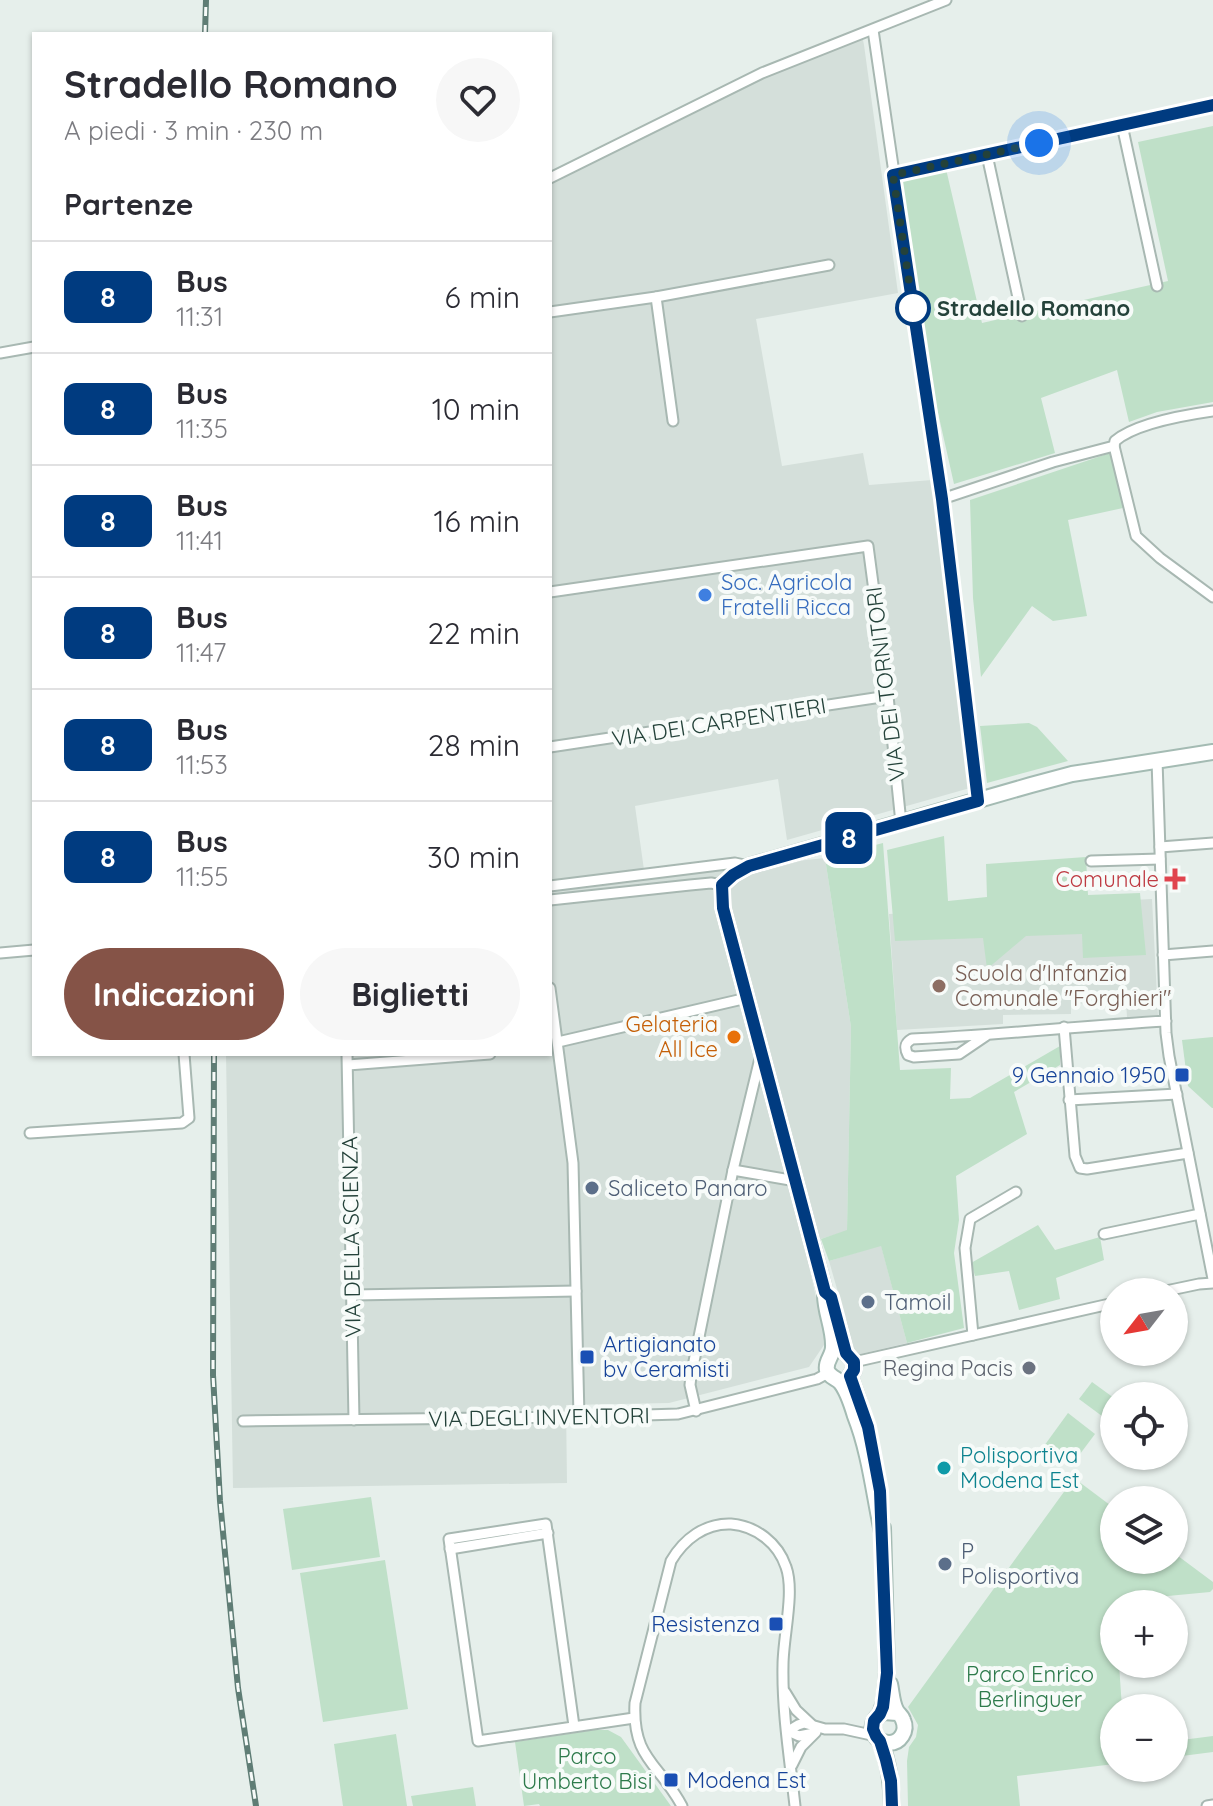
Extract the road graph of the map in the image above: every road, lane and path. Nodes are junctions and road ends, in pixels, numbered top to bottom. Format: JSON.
{"nodes":[{"id":1,"x":946,"y":0,"type":"edge"},
{"id":2,"x":873,"y":30,"type":"junction"},
{"id":3,"x":1213,"y":105,"type":"edge"},
{"id":4,"x":1122,"y":125,"type":"junction"},
{"id":5,"x":987,"y":155,"type":"junction"},
{"id":6,"x":893,"y":175,"type":"junction"},
{"id":7,"x":552,"y":177,"type":"edge"},
{"id":8,"x":829,"y":265,"type":"dead end"},
{"id":9,"x":1157,"y":286,"type":"dead end"},
{"id":10,"x":656,"y":297,"type":"junction"},
{"id":11,"x":552,"y":312,"type":"edge"},
{"id":12,"x":1022,"y":316,"type":"dead end"},
{"id":13,"x":32,"y":347,"type":"edge"},
{"id":14,"x":0,"y":353,"type":"edge"},
{"id":15,"x":1213,"y":411,"type":"edge"},
{"id":16,"x":673,"y":421,"type":"dead end"},
{"id":17,"x":1114,"y":446,"type":"junction"},
{"id":18,"x":942,"y":499,"type":"junction"},
{"id":19,"x":552,"y":592,"type":"edge"},
{"id":20,"x":1213,"y":597,"type":"edge"},
{"id":21,"x":888,"y":696,"type":"junction"},
{"id":22,"x":552,"y":747,"type":"edge"},
{"id":23,"x":1213,"y":752,"type":"edge"},
{"id":24,"x":1157,"y":760,"type":"junction"},
{"id":25,"x":978,"y":801,"type":"junction"},
{"id":26,"x":901,"y":823,"type":"junction"},
{"id":27,"x":1213,"y":843,"type":"edge"},
{"id":28,"x":1160,"y":847,"type":"junction"},
{"id":29,"x":1160,"y":859,"type":"junction"},
{"id":30,"x":1091,"y":861,"type":"dead end"},
{"id":31,"x":749,"y":866,"type":"junction"},
{"id":32,"x":722,"y":885,"type":"junction"},
{"id":33,"x":552,"y":886,"type":"edge"},
{"id":34,"x":552,"y":900,"type":"edge"},
{"id":35,"x":32,"y":950,"type":"edge"},
{"id":36,"x":1213,"y":951,"type":"edge"},
{"id":37,"x":0,"y":953,"type":"edge"},
{"id":38,"x":1163,"y":955,"type":"junction"},
{"id":39,"x":747,"y":998,"type":"junction"},
{"id":40,"x":552,"y":1008,"type":"edge"},
{"id":41,"x":1166,"y":1021,"type":"junction"},
{"id":42,"x":1064,"y":1027,"type":"junction"},
{"id":43,"x":987,"y":1035,"type":"junction"},
{"id":44,"x":556,"y":1047,"type":"edge"},
{"id":45,"x":761,"y":1052,"type":"junction"},
{"id":46,"x":184,"y":1056,"type":"edge"},
{"id":47,"x":347,"y":1056,"type":"edge"},
{"id":48,"x":464,"y":1056,"type":"edge"},
{"id":49,"x":348,"y":1065,"type":"junction"},
{"id":50,"x":1177,"y":1094,"type":"junction"},
{"id":51,"x":1069,"y":1100,"type":"junction"},
{"id":52,"x":30,"y":1133,"type":"dead end"},
{"id":53,"x":1188,"y":1153,"type":"junction"},
{"id":54,"x":733,"y":1170,"type":"junction"},
{"id":55,"x":796,"y":1181,"type":"junction"},
{"id":56,"x":1016,"y":1192,"type":"dead end"},
{"id":57,"x":1200,"y":1214,"type":"junction"},
{"id":58,"x":1104,"y":1234,"type":"dead end"},
{"id":59,"x":1213,"y":1281,"type":"edge"},
{"id":60,"x":1188,"y":1286,"type":"edge"},
{"id":61,"x":576,"y":1291,"type":"junction"},
{"id":62,"x":353,"y":1295,"type":"junction"},
{"id":63,"x":1100,"y":1306,"type":"edge"},
{"id":64,"x":973,"y":1335,"type":"junction"},
{"id":65,"x":841,"y":1367,"type":"junction"},
{"id":66,"x":696,"y":1411,"type":"junction"},
{"id":67,"x":579,"y":1417,"type":"junction"},
{"id":68,"x":354,"y":1420,"type":"junction"},
{"id":69,"x":243,"y":1421,"type":"dead end"},
{"id":70,"x":887,"y":1673,"type":"junction"},
{"id":71,"x":783,"y":1688,"type":"junction"},
{"id":72,"x":897,"y":1713,"type":"junction"},
{"id":73,"x":878,"y":1716,"type":"junction"},
{"id":74,"x":634,"y":1718,"type":"junction"},
{"id":75,"x":574,"y":1726,"type":"junction"},
{"id":76,"x":818,"y":1729,"type":"junction"},
{"id":77,"x":844,"y":1729,"type":"junction"},
{"id":78,"x":788,"y":1731,"type":"junction"},
{"id":79,"x":878,"y":1738,"type":"junction"},
{"id":80,"x":896,"y":1742,"type":"junction"},
{"id":81,"x":791,"y":1766,"type":"junction"},
{"id":82,"x":891,"y":1781,"type":"junction"},
{"id":83,"x":1213,"y":1805,"type":"edge"},
{"id":84,"x":682,"y":1806,"type":"edge"},
{"id":85,"x":795,"y":1806,"type":"edge"},
{"id":86,"x":892,"y":1806,"type":"edge"},
{"id":87,"x":1207,"y":1806,"type":"edge"}],
"edges":[{"from":1,"to":2,"type":"street"},
{"from":2,"to":6,"type":"street"},
{"from":2,"to":7,"type":"street"},
{"from":3,"to":4,"type":"street"},
{"from":4,"to":5,"type":"street"},
{"from":4,"to":9,"type":"street"},
{"from":5,"to":6,"type":"street"},
{"from":5,"to":12,"type":"street"},
{"from":6,"to":18,"type":"street"},
{"from":8,"to":10,"type":"street"},
{"from":10,"to":11,"type":"street"},
{"from":10,"to":16,"type":"street"},
{"from":13,"to":14,"type":"street"},
{"from":15,"to":17,"type":"street"},
{"from":17,"to":18,"type":"street"},
{"from":17,"to":20,"type":"street"},
{"from":18,"to":25,"type":"street"},
{"from":19,"to":21,"type":"street","name":"VIA DEI TORNITORI"},
{"from":21,"to":22,"type":"street","name":"VIA DEI CARPENTIERI"},
{"from":21,"to":26,"type":"street","name":"VIA DEI TORNITORI"},
{"from":23,"to":24,"type":"street"},
{"from":24,"to":25,"type":"street"},
{"from":24,"to":28,"type":"street"},
{"from":25,"to":26,"type":"street"},
{"from":26,"to":31,"type":"street"},
{"from":27,"to":28,"type":"street"},
{"from":28,"to":29,"type":"street"},
{"from":29,"to":30,"type":"street"},
{"from":29,"to":38,"type":"street"},
{"from":31,"to":32,"type":"street"},
{"from":31,"to":33,"type":"street"},
{"from":32,"to":34,"type":"street"},
{"from":32,"to":39,"type":"street"},
{"from":35,"to":37,"type":"street"},
{"from":36,"to":38,"type":"street"},
{"from":38,"to":41,"type":"street"},
{"from":39,"to":44,"type":"street"},
{"from":39,"to":45,"type":"street"},
{"from":40,"to":44,"type":"street"},
{"from":41,"to":42,"type":"street"},
{"from":41,"to":50,"type":"street"},
{"from":42,"to":43,"type":"street"},
{"from":42,"to":51,"type":"street"},
{"from":43,"to":43,"type":"street"},
{"from":44,"to":61,"type":"street"},
{"from":45,"to":54,"type":"street"},
{"from":45,"to":55,"type":"street"},
{"from":46,"to":52,"type":"street"},
{"from":47,"to":49,"type":"street","name":"VIA DELLA SCIENZA"},
{"from":48,"to":49,"type":"street"},
{"from":49,"to":62,"type":"street","name":"VIA DELLA SCIENZA"},
{"from":50,"to":51,"type":"street"},
{"from":50,"to":53,"type":"street"},
{"from":51,"to":53,"type":"street"},
{"from":53,"to":57,"type":"street"},
{"from":54,"to":55,"type":"street"},
{"from":54,"to":66,"type":"street"},
{"from":55,"to":65,"type":"street"},
{"from":56,"to":64,"type":"street"},
{"from":57,"to":58,"type":"street"},
{"from":57,"to":59,"type":"street"},
{"from":59,"to":60,"type":"street"},
{"from":61,"to":62,"type":"street"},
{"from":61,"to":67,"type":"street"},
{"from":62,"to":68,"type":"street","name":"VIA DELLA SCIENZA"},
{"from":63,"to":64,"type":"street","name":"VIA DEGLI INVENTORI"},
{"from":64,"to":65,"type":"street","name":"VIA DEGLI INVENTORI"},
{"from":65,"to":66,"type":"street","name":"VIA DEGLI INVENTORI"},
{"from":65,"to":70,"type":"street"},
{"from":66,"to":67,"type":"street","name":"VIA DEGLI INVENTORI"},
{"from":67,"to":68,"type":"street","name":"VIA DEGLI INVENTORI"},
{"from":68,"to":69,"type":"street","name":"VIA DEGLI INVENTORI"},
{"from":70,"to":72,"type":"street"},
{"from":70,"to":73,"type":"street"},
{"from":71,"to":74,"type":"street"},
{"from":71,"to":76,"type":"street"},
{"from":71,"to":78,"type":"street"},
{"from":72,"to":73,"type":"street"},
{"from":72,"to":80,"type":"street"},
{"from":73,"to":77,"type":"street"},
{"from":73,"to":79,"type":"street"},
{"from":74,"to":75,"type":"street"},
{"from":74,"to":84,"type":"street"},
{"from":75,"to":75,"type":"street"},
{"from":76,"to":77,"type":"street"},
{"from":76,"to":78,"type":"street"},
{"from":76,"to":81,"type":"street"},
{"from":77,"to":79,"type":"street"},
{"from":78,"to":81,"type":"street"},
{"from":79,"to":80,"type":"street"},
{"from":79,"to":82,"type":"street"},
{"from":80,"to":82,"type":"street"},
{"from":81,"to":85,"type":"street"},
{"from":82,"to":86,"type":"street"},
{"from":83,"to":87,"type":"street"}]}
